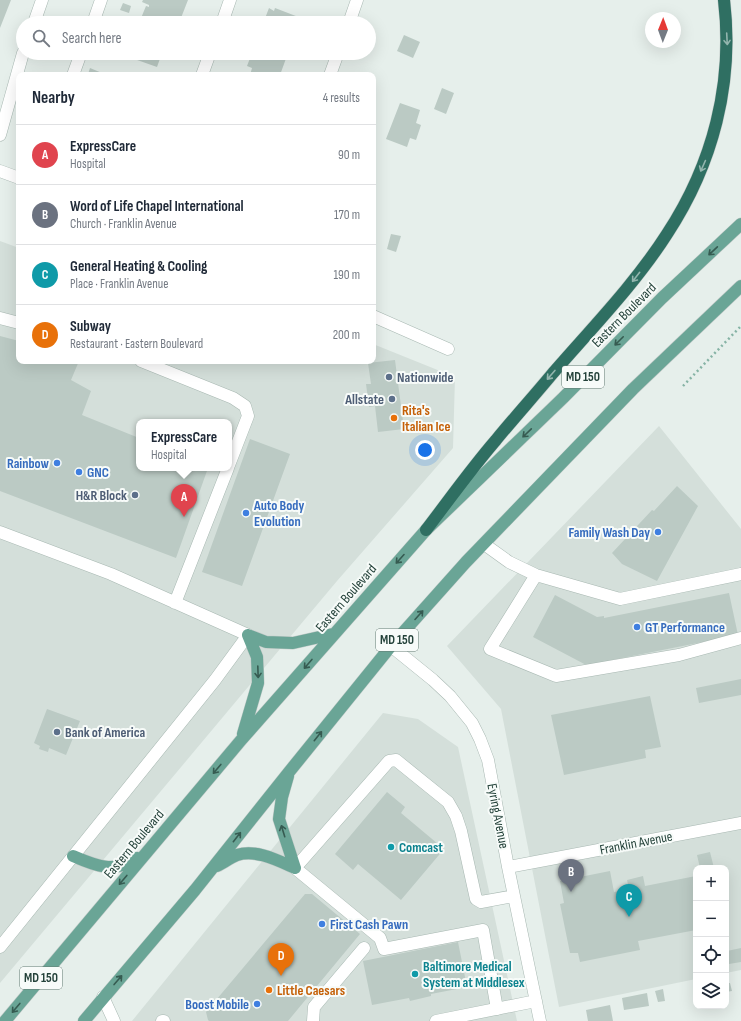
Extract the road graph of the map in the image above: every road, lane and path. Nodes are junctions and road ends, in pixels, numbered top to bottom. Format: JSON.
{"nodes":[{"id":1,"x":42,"y":0,"type":"edge"},
{"id":2,"x":101,"y":0,"type":"edge"},
{"id":3,"x":230,"y":0,"type":"edge"},
{"id":4,"x":357,"y":0,"type":"edge"},
{"id":5,"x":724,"y":0,"type":"edge"},
{"id":6,"x":36,"y":16,"type":"edge"},
{"id":7,"x":95,"y":16,"type":"edge"},
{"id":8,"x":224,"y":16,"type":"edge"},
{"id":9,"x":351,"y":16,"type":"edge"},
{"id":10,"x":21,"y":60,"type":"edge"},
{"id":11,"x":78,"y":60,"type":"edge"},
{"id":12,"x":207,"y":60,"type":"edge"},
{"id":13,"x":335,"y":60,"type":"edge"},
{"id":14,"x":18,"y":72,"type":"edge"},
{"id":15,"x":74,"y":72,"type":"edge"},
{"id":16,"x":203,"y":72,"type":"edge"},
{"id":17,"x":331,"y":72,"type":"edge"},
{"id":18,"x":16,"y":78,"type":"edge"},
{"id":19,"x":0,"y":135,"type":"edge"},
{"id":20,"x":0,"y":171,"type":"edge"},
{"id":21,"x":16,"y":177,"type":"edge"},
{"id":22,"x":741,"y":224,"type":"edge"},
{"id":23,"x":741,"y":286,"type":"edge"},
{"id":24,"x":376,"y":317,"type":"edge"},
{"id":25,"x":0,"y":318,"type":"edge"},
{"id":26,"x":16,"y":322,"type":"edge"},
{"id":27,"x":741,"y":326,"type":"edge"},
{"id":28,"x":448,"y":349,"type":"dead end"},
{"id":29,"x":148,"y":364,"type":"edge"},
{"id":30,"x":682,"y":386,"type":"dead end"},
{"id":31,"x":232,"y":456,"type":"edge"},
{"id":32,"x":227,"y":471,"type":"edge"},
{"id":33,"x":426,"y":530,"type":"junction"},
{"id":34,"x":0,"y":532,"type":"edge"},
{"id":35,"x":484,"y":544,"type":"junction"},
{"id":36,"x":741,"y":574,"type":"edge"},
{"id":37,"x":536,"y":575,"type":"junction"},
{"id":38,"x":175,"y":603,"type":"junction"},
{"id":39,"x":333,"y":634,"type":"junction"},
{"id":40,"x":248,"y":635,"type":"junction"},
{"id":41,"x":741,"y":638,"type":"edge"},
{"id":42,"x":391,"y":646,"type":"junction"},
{"id":43,"x":242,"y":739,"type":"junction"},
{"id":44,"x":289,"y":772,"type":"junction"},
{"id":45,"x":741,"y":823,"type":"edge"},
{"id":46,"x":148,"y":850,"type":"junction"},
{"id":47,"x":74,"y":856,"type":"junction"},
{"id":48,"x":508,"y":867,"type":"junction"},
{"id":49,"x":294,"y":868,"type":"junction"},
{"id":50,"x":212,"y":869,"type":"junction"},
{"id":51,"x":514,"y":896,"type":"junction"},
{"id":52,"x":2,"y":941,"type":"edge"},
{"id":53,"x":364,"y":948,"type":"dead end"},
{"id":54,"x":103,"y":997,"type":"junction"},
{"id":55,"x":536,"y":1001,"type":"junction"},
{"id":56,"x":497,"y":1009,"type":"junction"},
{"id":57,"x":5,"y":1021,"type":"edge"},
{"id":58,"x":84,"y":1021,"type":"edge"},
{"id":59,"x":114,"y":1021,"type":"edge"},
{"id":60,"x":313,"y":1021,"type":"edge"},
{"id":61,"x":436,"y":1021,"type":"edge"},
{"id":62,"x":540,"y":1021,"type":"edge"}],
"edges":[{"from":1,"to":6,"type":"street"},
{"from":2,"to":7,"type":"street"},
{"from":3,"to":8,"type":"street"},
{"from":4,"to":9,"type":"street"},
{"from":5,"to":33,"type":"highway","one_way":true},
{"from":10,"to":14,"type":"street"},
{"from":11,"to":15,"type":"street"},
{"from":12,"to":16,"type":"street"},
{"from":13,"to":17,"type":"street"},
{"from":18,"to":19,"type":"street"},
{"from":20,"to":21,"type":"street"},
{"from":22,"to":33,"type":"main road","name":"Eastern Boulevard","number":"MD 150","one_way":true},
{"from":23,"to":35,"type":"main road","number":"MD 150"},
{"from":24,"to":28,"type":"street"},
{"from":25,"to":26,"type":"street"},
{"from":27,"to":30,"type":"path"},
{"from":29,"to":31,"type":"street"},
{"from":32,"to":38,"type":"street"},
{"from":33,"to":39,"type":"main road","name":"Eastern Boulevard","number":"MD 150","one_way":true},
{"from":34,"to":38,"type":"street"},
{"from":35,"to":37,"type":"street"},
{"from":42,"to":35,"type":"main road","number":"MD 150","one_way":true},
{"from":36,"to":37,"type":"street"},
{"from":37,"to":41,"type":"street"},
{"from":38,"to":40,"type":"street"},
{"from":39,"to":40,"type":"main road"},
{"from":39,"to":43,"type":"main road","name":"Eastern Boulevard","number":"MD 150","one_way":true},
{"from":40,"to":43,"type":"main road","one_way":true},
{"from":40,"to":47,"type":"street"},
{"from":44,"to":42,"type":"main road","number":"MD 150","one_way":true},
{"from":42,"to":48,"type":"street","name":"Eyring Avenue"},
{"from":43,"to":46,"type":"main road","name":"Eastern Boulevard","number":"MD 150","one_way":true},
{"from":49,"to":44,"type":"main road","one_way":true},
{"from":50,"to":44,"type":"main road","number":"MD 150","one_way":true},
{"from":45,"to":48,"type":"street","name":"Franklin Avenue"},
{"from":46,"to":47,"type":"main road"},
{"from":46,"to":57,"type":"main road","name":"Eastern Boulevard","number":"MD 150","one_way":true},
{"from":47,"to":52,"type":"street"},
{"from":48,"to":51,"type":"street","name":"Eyring Avenue"},
{"from":49,"to":50,"type":"main road"},
{"from":49,"to":51,"type":"street"},
{"from":49,"to":56,"type":"street"},
{"from":54,"to":50,"type":"main road","number":"MD 150","one_way":true},
{"from":51,"to":55,"type":"street","name":"Eyring Avenue"},
{"from":53,"to":60,"type":"street"},
{"from":54,"to":58,"type":"main road","number":"MD 150"},
{"from":54,"to":59,"type":"street"},
{"from":55,"to":56,"type":"street"},
{"from":55,"to":62,"type":"street","name":"Eyring Avenue"},
{"from":56,"to":61,"type":"street"}]}
